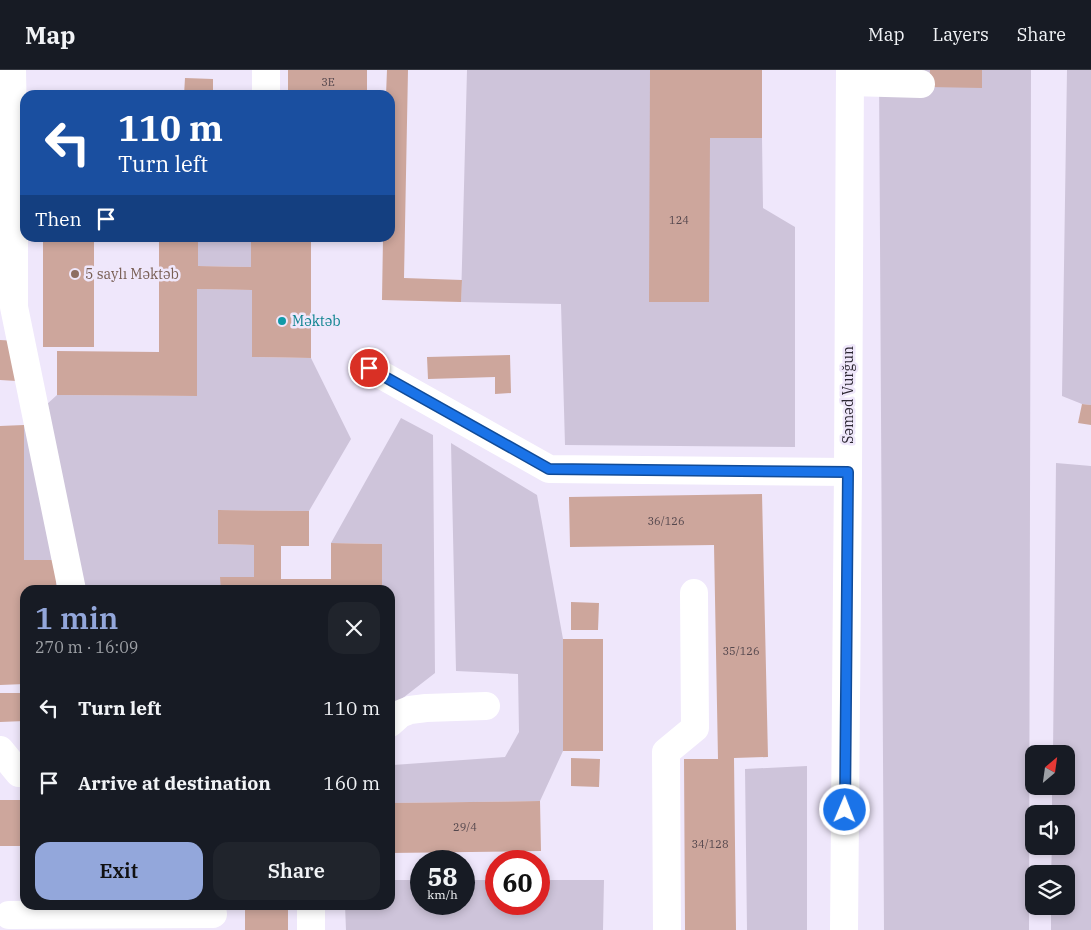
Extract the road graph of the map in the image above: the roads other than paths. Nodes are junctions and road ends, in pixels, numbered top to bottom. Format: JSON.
{"nodes":[{"id":1,"x":12,"y":70,"type":"edge"},
{"id":2,"x":266,"y":70,"type":"edge"},
{"id":3,"x":850,"y":76,"type":"edge"},
{"id":4,"x":921,"y":84,"type":"dead end"},
{"id":5,"x":266,"y":90,"type":"edge"},
{"id":6,"x":7,"y":176,"type":"edge"},
{"id":7,"x":369,"y":368,"type":"dead end"},
{"id":8,"x":848,"y":472,"type":"junction"},
{"id":9,"x":71,"y":585,"type":"edge"},
{"id":10,"x":694,"y":593,"type":"dead end"},
{"id":11,"x":486,"y":706,"type":"dead end"},
{"id":12,"x":395,"y":718,"type":"edge"},
{"id":13,"x":0,"y":750,"type":"edge"},
{"id":14,"x":20,"y":773,"type":"edge"},
{"id":15,"x":311,"y":910,"type":"edge"},
{"id":16,"x":9,"y":915,"type":"dead end"},
{"id":17,"x":213,"y":916,"type":"edge"},
{"id":18,"x":311,"y":930,"type":"edge"},
{"id":19,"x":667,"y":930,"type":"edge"},
{"id":20,"x":844,"y":930,"type":"edge"}],
"edges":[{"from":1,"to":6,"type":"main road"},
{"from":2,"to":5,"type":"main road"},
{"from":3,"to":4,"type":"main road"},
{"from":3,"to":8,"type":"main road","name":"Səməd Vurğun"},
{"from":6,"to":9,"type":"main road"},
{"from":7,"to":8,"type":"main road"},
{"from":8,"to":20,"type":"main road","name":"Səməd Vurğun"},
{"from":10,"to":19,"type":"main road"},
{"from":11,"to":12,"type":"main road"},
{"from":13,"to":14,"type":"main road"},
{"from":15,"to":18,"type":"main road"},
{"from":16,"to":17,"type":"main road"}]}
